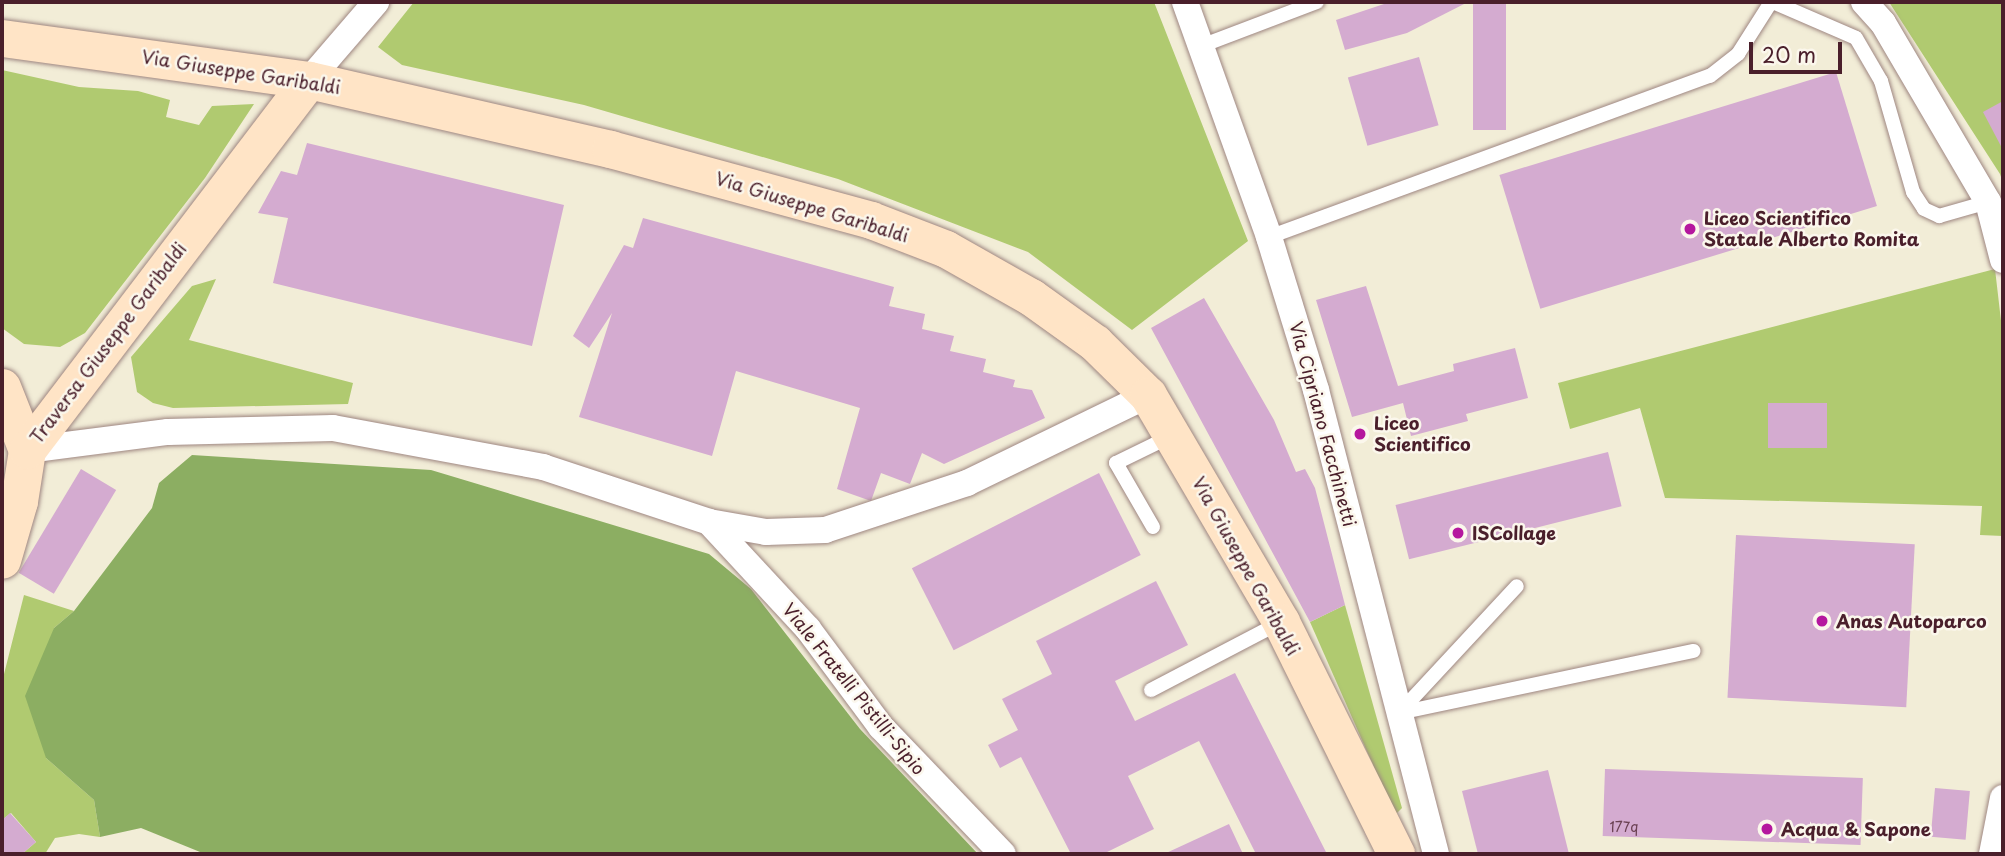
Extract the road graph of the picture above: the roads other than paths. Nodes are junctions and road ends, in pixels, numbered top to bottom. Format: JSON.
{"nodes":[{"id":1,"x":376,"y":2,"type":"edge"},
{"id":2,"x":1185,"y":2,"type":"edge"},
{"id":3,"x":1317,"y":2,"type":"edge"},
{"id":4,"x":1772,"y":2,"type":"edge"},
{"id":5,"x":1864,"y":2,"type":"edge"},
{"id":6,"x":2,"y":38,"type":"edge"},
{"id":7,"x":1201,"y":46,"type":"junction"},
{"id":8,"x":309,"y":80,"type":"junction"},
{"id":9,"x":1988,"y":202,"type":"junction"},
{"id":10,"x":1269,"y":237,"type":"junction"},
{"id":11,"x":2003,"y":260,"type":"edge"},
{"id":12,"x":2,"y":387,"type":"edge"},
{"id":13,"x":1148,"y":395,"type":"junction"},
{"id":14,"x":1172,"y":435,"type":"junction"},
{"id":15,"x":27,"y":450,"type":"junction"},
{"id":16,"x":709,"y":522,"type":"junction"},
{"id":17,"x":1153,"y":527,"type":"dead end"},
{"id":18,"x":2,"y":560,"type":"edge"},
{"id":19,"x":1517,"y":586,"type":"dead end"},
{"id":20,"x":1281,"y":622,"type":"junction"},
{"id":21,"x":1694,"y":651,"type":"dead end"},
{"id":22,"x":1151,"y":690,"type":"dead end"},
{"id":23,"x":1399,"y":713,"type":"junction"},
{"id":24,"x":2003,"y":798,"type":"edge"},
{"id":25,"x":1003,"y":854,"type":"edge"},
{"id":26,"x":1396,"y":854,"type":"edge"},
{"id":27,"x":1436,"y":854,"type":"edge"},
{"id":28,"x":1992,"y":854,"type":"edge"}],
"edges":[{"from":1,"to":8,"type":"street"},
{"from":2,"to":7,"type":"street","name":"Via Cipriano Facchinetti"},
{"from":3,"to":7,"type":"lane"},
{"from":4,"to":9,"type":"lane"},
{"from":4,"to":10,"type":"lane"},
{"from":5,"to":9,"type":"street"},
{"from":6,"to":8,"type":"main road","name":"Via Giuseppe Garibaldi"},
{"from":7,"to":10,"type":"street","name":"Via Cipriano Facchinetti"},
{"from":8,"to":13,"type":"main road","name":"Via Giuseppe Garibaldi"},
{"from":8,"to":15,"type":"main road","name":"Traversa Giuseppe Garibaldi"},
{"from":9,"to":11,"type":"street"},
{"from":10,"to":23,"type":"street","name":"Via Cipriano Facchinetti"},
{"from":12,"to":15,"type":"main road"},
{"from":13,"to":14,"type":"main road","name":"Via Giuseppe Garibaldi"},
{"from":13,"to":16,"type":"street","name":"Traversa Giuseppe Garibaldi"},
{"from":14,"to":17,"type":"lane"},
{"from":14,"to":20,"type":"main road","name":"Via Giuseppe Garibaldi"},
{"from":15,"to":16,"type":"street","name":"Traversa Giuseppe Garibaldi"},
{"from":15,"to":18,"type":"main road"},
{"from":16,"to":25,"type":"street","name":"Viale Fratelli Pistilli-Sipio"},
{"from":19,"to":23,"type":"lane"},
{"from":20,"to":22,"type":"lane"},
{"from":20,"to":26,"type":"main road","name":"Via Giuseppe Garibaldi"},
{"from":21,"to":23,"type":"lane"},
{"from":23,"to":27,"type":"street","name":"Via Cipriano Facchinetti"},
{"from":24,"to":28,"type":"street"}]}
